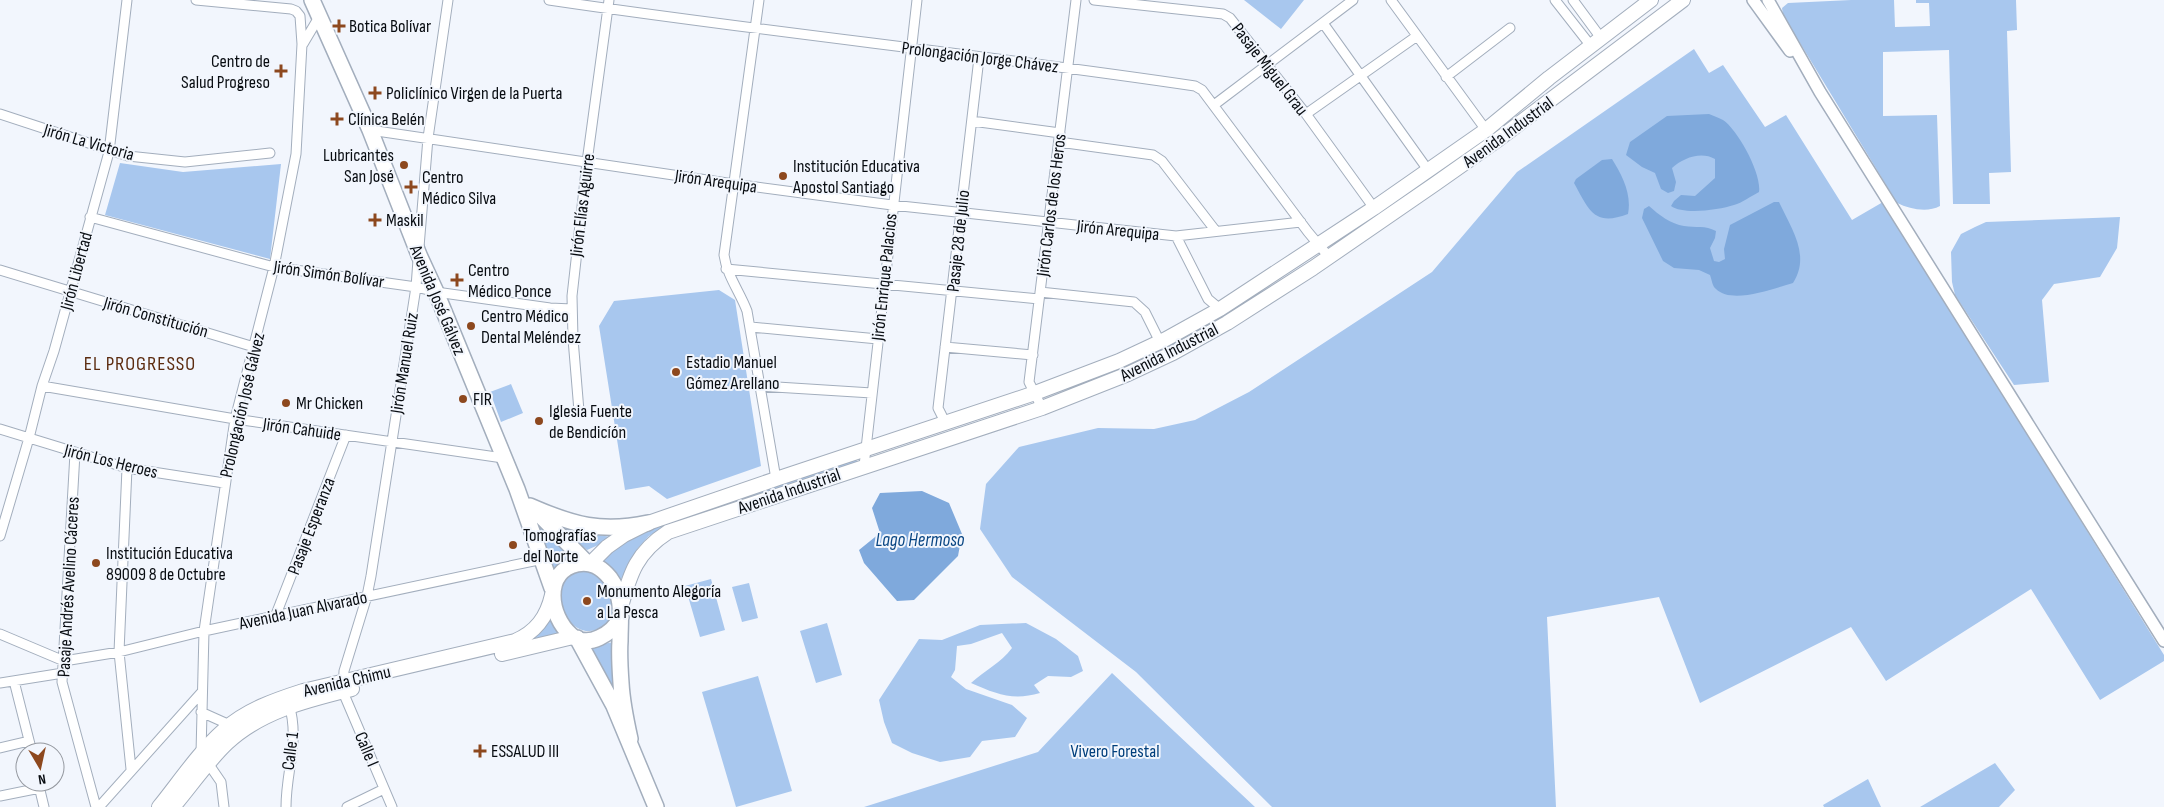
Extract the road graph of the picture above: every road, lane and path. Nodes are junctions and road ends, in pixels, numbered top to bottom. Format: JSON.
{"nodes":[{"id":1,"x":127,"y":0,"type":"edge"},
{"id":2,"x":196,"y":0,"type":"edge"},
{"id":3,"x":448,"y":0,"type":"edge"},
{"id":4,"x":549,"y":0,"type":"edge"},
{"id":5,"x":759,"y":0,"type":"edge"},
{"id":6,"x":917,"y":0,"type":"edge"},
{"id":7,"x":1076,"y":0,"type":"edge"},
{"id":8,"x":1094,"y":0,"type":"edge"},
{"id":9,"x":1353,"y":0,"type":"edge"},
{"id":10,"x":1391,"y":0,"type":"edge"},
{"id":11,"x":1555,"y":0,"type":"edge"},
{"id":12,"x":1573,"y":0,"type":"edge"},
{"id":13,"x":1683,"y":0,"type":"edge"},
{"id":14,"x":1753,"y":0,"type":"edge"},
{"id":15,"x":1768,"y":0,"type":"edge"},
{"id":16,"x":1649,"y":1,"type":"edge"},
{"id":17,"x":608,"y":4,"type":"edge"},
{"id":18,"x":315,"y":8,"type":"edge"},
{"id":19,"x":1323,"y":23,"type":"junction"},
{"id":20,"x":755,"y":28,"type":"junction"},
{"id":21,"x":1510,"y":28,"type":"dead end"},
{"id":22,"x":1417,"y":36,"type":"junction"},
{"id":23,"x":1596,"y":42,"type":"junction"},
{"id":24,"x":302,"y":44,"type":"junction"},
{"id":25,"x":910,"y":48,"type":"junction"},
{"id":26,"x":979,"y":58,"type":"junction"},
{"id":27,"x":1267,"y":64,"type":"junction"},
{"id":28,"x":1068,"y":67,"type":"junction"},
{"id":29,"x":1360,"y":76,"type":"junction"},
{"id":30,"x":1446,"y":77,"type":"junction"},
{"id":31,"x":1820,"y":92,"type":"junction"},
{"id":32,"x":1214,"y":105,"type":"junction"},
{"id":33,"x":0,"y":114,"type":"edge"},
{"id":34,"x":1306,"y":114,"type":"junction"},
{"id":35,"x":972,"y":121,"type":"junction"},
{"id":36,"x":370,"y":130,"type":"junction"},
{"id":37,"x":1486,"y":130,"type":"junction"},
{"id":38,"x":1059,"y":137,"type":"junction"},
{"id":39,"x":428,"y":138,"type":"junction"},
{"id":40,"x":109,"y":152,"type":"junction"},
{"id":41,"x":270,"y":153,"type":"dead end"},
{"id":42,"x":587,"y":162,"type":"junction"},
{"id":43,"x":1428,"y":170,"type":"junction"},
{"id":44,"x":734,"y":184,"type":"junction"},
{"id":45,"x":892,"y":205,"type":"junction"},
{"id":46,"x":1374,"y":208,"type":"junction"},
{"id":47,"x":961,"y":212,"type":"junction"},
{"id":48,"x":90,"y":217,"type":"junction"},
{"id":49,"x":1049,"y":222,"type":"junction"},
{"id":50,"x":1301,"y":222,"type":"junction"},
{"id":51,"x":1215,"y":230,"type":"junction"},
{"id":52,"x":1176,"y":236,"type":"junction"},
{"id":53,"x":1318,"y":244,"type":"junction"},
{"id":54,"x":418,"y":255,"type":"junction"},
{"id":55,"x":1329,"y":257,"type":"junction"},
{"id":56,"x":274,"y":267,"type":"junction"},
{"id":57,"x":726,"y":269,"type":"junction"},
{"id":58,"x":0,"y":270,"type":"edge"},
{"id":59,"x":884,"y":284,"type":"junction"},
{"id":60,"x":416,"y":286,"type":"junction"},
{"id":61,"x":953,"y":291,"type":"junction"},
{"id":62,"x":436,"y":292,"type":"junction"},
{"id":63,"x":70,"y":293,"type":"junction"},
{"id":64,"x":1040,"y":296,"type":"junction"},
{"id":65,"x":572,"y":309,"type":"junction"},
{"id":66,"x":1220,"y":309,"type":"junction"},
{"id":67,"x":751,"y":327,"type":"junction"},
{"id":68,"x":878,"y":339,"type":"junction"},
{"id":69,"x":1160,"y":342,"type":"junction"},
{"id":70,"x":254,"y":346,"type":"junction"},
{"id":71,"x":945,"y":346,"type":"junction"},
{"id":72,"x":1033,"y":355,"type":"junction"},
{"id":73,"x":42,"y":386,"type":"junction"},
{"id":74,"x":760,"y":386,"type":"junction"},
{"id":75,"x":872,"y":393,"type":"junction"},
{"id":76,"x":1035,"y":393,"type":"junction"},
{"id":77,"x":1042,"y":408,"type":"junction"},
{"id":78,"x":579,"y":411,"type":"dead end"},
{"id":79,"x":235,"y":419,"type":"junction"},
{"id":80,"x":945,"y":422,"type":"junction"},
{"id":81,"x":0,"y":429,"type":"edge"},
{"id":82,"x":346,"y":435,"type":"junction"},
{"id":83,"x":29,"y":438,"type":"junction"},
{"id":84,"x":391,"y":441,"type":"junction"},
{"id":85,"x":866,"y":449,"type":"junction"},
{"id":86,"x":75,"y":454,"type":"junction"},
{"id":87,"x":503,"y":458,"type":"junction"},
{"id":88,"x":864,"y":466,"type":"junction"},
{"id":89,"x":127,"y":468,"type":"junction"},
{"id":90,"x":776,"y":478,"type":"junction"},
{"id":91,"x":224,"y":483,"type":"junction"},
{"id":92,"x":517,"y":489,"type":"junction"},
{"id":93,"x":530,"y":506,"type":"junction"},
{"id":94,"x":648,"y":524,"type":"junction"},
{"id":95,"x":0,"y":536,"type":"edge"},
{"id":96,"x":542,"y":559,"type":"junction"},
{"id":97,"x":589,"y":563,"type":"junction"},
{"id":98,"x":552,"y":592,"type":"junction"},
{"id":99,"x":367,"y":596,"type":"junction"},
{"id":100,"x":621,"y":612,"type":"junction"},
{"id":101,"x":275,"y":616,"type":"junction"},
{"id":102,"x":204,"y":631,"type":"junction"},
{"id":103,"x":0,"y":634,"type":"edge"},
{"id":104,"x":575,"y":638,"type":"junction"},
{"id":105,"x":2164,"y":641,"type":"edge"},
{"id":106,"x":119,"y":652,"type":"junction"},
{"id":107,"x":64,"y":661,"type":"junction"},
{"id":108,"x":63,"y":673,"type":"junction"},
{"id":109,"x":14,"y":681,"type":"junction"},
{"id":110,"x":0,"y":683,"type":"edge"},
{"id":111,"x":343,"y":687,"type":"junction"},
{"id":112,"x":201,"y":693,"type":"junction"},
{"id":113,"x":288,"y":702,"type":"junction"},
{"id":114,"x":202,"y":712,"type":"junction"},
{"id":115,"x":230,"y":725,"type":"junction"},
{"id":116,"x":630,"y":739,"type":"junction"},
{"id":117,"x":29,"y":741,"type":"joint"},
{"id":118,"x":0,"y":748,"type":"edge"},
{"id":119,"x":201,"y":753,"type":"junction"},
{"id":120,"x":208,"y":765,"type":"junction"},
{"id":121,"x":132,"y":769,"type":"junction"},
{"id":122,"x":384,"y":789,"type":"junction"},
{"id":123,"x":15,"y":792,"type":"edge"},
{"id":124,"x":41,"y":792,"type":"edge"},
{"id":125,"x":0,"y":796,"type":"edge"},
{"id":126,"x":44,"y":807,"type":"edge"},
{"id":127,"x":97,"y":807,"type":"edge"},
{"id":128,"x":159,"y":807,"type":"edge"},
{"id":129,"x":173,"y":807,"type":"edge"},
{"id":130,"x":224,"y":807,"type":"edge"},
{"id":131,"x":286,"y":807,"type":"edge"},
{"id":132,"x":347,"y":807,"type":"edge"},
{"id":133,"x":392,"y":807,"type":"edge"},
{"id":134,"x":656,"y":807,"type":"edge"}],
"edges":[{"from":1,"to":40,"type":"street","name":"Jirón Libertad"},
{"from":2,"to":24,"type":"street","name":"Prolongación José Gálvez"},
{"from":3,"to":39,"type":"street","name":"Jirón Manuel Ruiz"},
{"from":4,"to":17,"type":"street","name":"Prolongación Jorge Chávez"},
{"from":5,"to":20,"type":"street"},
{"from":6,"to":25,"type":"street","name":"Jirón Enrique Palacios"},
{"from":7,"to":28,"type":"street","name":"Jirón Carlos de los Heros"},
{"from":8,"to":27,"type":"street","name":"Pasaje Miguel Grau"},
{"from":9,"to":19,"type":"street"},
{"from":10,"to":22,"type":"street"},
{"from":11,"to":23,"type":"street"},
{"from":12,"to":23,"type":"street"},
{"from":13,"to":55,"type":"main road","name":"Avenida Industrial"},
{"from":14,"to":31,"type":"street"},
{"from":15,"to":31,"type":"street"},
{"from":16,"to":23,"type":"main road","name":"Avenida Industrial"},
{"from":17,"to":20,"type":"street","name":"Prolongación Jorge Chávez"},
{"from":17,"to":42,"type":"street","name":"Jirón Elías Aguirre"},
{"from":18,"to":24,"type":"street","name":"Prolongación José Gálvez"},
{"from":18,"to":36,"type":"highway","name":"Avenida José Gálvez"},
{"from":19,"to":27,"type":"street"},
{"from":19,"to":29,"type":"street"},
{"from":20,"to":25,"type":"street","name":"Prolongación Jorge Chávez"},
{"from":20,"to":44,"type":"street"},
{"from":21,"to":30,"type":"street"},
{"from":22,"to":29,"type":"street"},
{"from":22,"to":30,"type":"street"},
{"from":23,"to":37,"type":"main road","name":"Avenida Industrial"},
{"from":24,"to":56,"type":"street","name":"Prolongación José Gálvez"},
{"from":25,"to":26,"type":"street","name":"Prolongación Jorge Chávez"},
{"from":25,"to":45,"type":"street","name":"Jirón Enrique Palacios"},
{"from":26,"to":28,"type":"street","name":"Prolongación Jorge Chávez"},
{"from":26,"to":35,"type":"street","name":"Pasaje 28 de Julio"},
{"from":27,"to":32,"type":"street"},
{"from":27,"to":34,"type":"street","name":"Pasaje Miguel Grau"},
{"from":28,"to":32,"type":"street","name":"Prolongación Jorge Chávez"},
{"from":28,"to":38,"type":"street","name":"Jirón Carlos de los Heros"},
{"from":29,"to":34,"type":"street"},
{"from":29,"to":43,"type":"street"},
{"from":30,"to":37,"type":"street"},
{"from":31,"to":105,"type":"street"},
{"from":32,"to":50,"type":"street","name":"Prolongación Jorge Chávez"},
{"from":33,"to":40,"type":"street","name":"Jirón La Victoria"},
{"from":34,"to":46,"type":"street","name":"Pasaje Miguel Grau"},
{"from":35,"to":38,"type":"street"},
{"from":35,"to":47,"type":"street","name":"Pasaje 28 de Julio"},
{"from":36,"to":39,"type":"street","name":"Jirón Arequipa"},
{"from":36,"to":54,"type":"highway","name":"Avenida José Gálvez"},
{"from":37,"to":43,"type":"main road","name":"Avenida Industrial"},
{"from":38,"to":49,"type":"street","name":"Jirón Carlos de los Heros"},
{"from":38,"to":51,"type":"street"},
{"from":39,"to":42,"type":"street","name":"Jirón Arequipa"},
{"from":39,"to":54,"type":"street","name":"Jirón Manuel Ruiz"},
{"from":40,"to":41,"type":"street","name":"Jirón La Victoria"},
{"from":40,"to":48,"type":"street","name":"Jirón Libertad"},
{"from":42,"to":44,"type":"street","name":"Jirón Arequipa"},
{"from":42,"to":65,"type":"street","name":"Jirón Elías Aguirre"},
{"from":43,"to":46,"type":"main road","name":"Avenida Industrial"},
{"from":44,"to":45,"type":"street","name":"Jirón Arequipa"},
{"from":44,"to":57,"type":"street"},
{"from":45,"to":47,"type":"street","name":"Jirón Arequipa"},
{"from":45,"to":59,"type":"street","name":"Jirón Enrique Palacios"},
{"from":46,"to":53,"type":"main road","name":"Avenida Industrial"},
{"from":47,"to":49,"type":"street","name":"Jirón Arequipa"},
{"from":47,"to":61,"type":"street","name":"Pasaje 28 de Julio"},
{"from":48,"to":56,"type":"street","name":"Jirón Simón Bolívar"},
{"from":48,"to":63,"type":"street","name":"Jirón Libertad"},
{"from":49,"to":52,"type":"street","name":"Jirón Arequipa"},
{"from":49,"to":64,"type":"street","name":"Jirón Carlos de los Heros"},
{"from":50,"to":51,"type":"street","name":"Jirón Arequipa"},
{"from":50,"to":53,"type":"street","name":"Prolongación Jorge Chávez"},
{"from":51,"to":52,"type":"street","name":"Jirón Arequipa"},
{"from":52,"to":66,"type":"street"},
{"from":53,"to":55,"type":"street","name":"Prolongación Jorge Chávez"},
{"from":53,"to":66,"type":"main road","name":"Avenida Industrial"},
{"from":54,"to":60,"type":"street","name":"Jirón Manuel Ruiz"},
{"from":54,"to":62,"type":"highway","name":"Avenida José Gálvez"},
{"from":55,"to":77,"type":"main road","name":"Avenida Industrial"},
{"from":56,"to":60,"type":"street","name":"Jirón Simón Bolívar"},
{"from":56,"to":70,"type":"street","name":"Prolongación José Gálvez"},
{"from":57,"to":59,"type":"street"},
{"from":57,"to":67,"type":"street"},
{"from":58,"to":63,"type":"street","name":"Jirón Constitución"},
{"from":59,"to":61,"type":"street"},
{"from":59,"to":68,"type":"street","name":"Jirón Enrique Palacios"},
{"from":60,"to":62,"type":"street","name":"Jirón Simón Bolívar"},
{"from":60,"to":84,"type":"street","name":"Jirón Manuel Ruiz"},
{"from":61,"to":64,"type":"street"},
{"from":61,"to":71,"type":"street","name":"Pasaje 28 de Julio"},
{"from":62,"to":65,"type":"street","name":"Jirón Simón Bolívar"},
{"from":62,"to":87,"type":"highway","name":"Avenida José Gálvez"},
{"from":63,"to":70,"type":"street","name":"Jirón Constitución"},
{"from":63,"to":73,"type":"street","name":"Jirón Libertad"},
{"from":64,"to":69,"type":"street"},
{"from":64,"to":72,"type":"street","name":"Jirón Carlos de los Heros"},
{"from":65,"to":78,"type":"street","name":"Jirón Elías Aguirre"},
{"from":66,"to":69,"type":"main road","name":"Avenida Industrial"},
{"from":67,"to":68,"type":"street"},
{"from":67,"to":74,"type":"street"},
{"from":68,"to":75,"type":"street","name":"Jirón Enrique Palacios"},
{"from":69,"to":76,"type":"main road","name":"Avenida Industrial"},
{"from":70,"to":79,"type":"street","name":"Prolongación José Gálvez"},
{"from":71,"to":72,"type":"street"},
{"from":71,"to":80,"type":"street","name":"Pasaje 28 de Julio"},
{"from":72,"to":76,"type":"street","name":"Jirón Carlos de los Heros"},
{"from":73,"to":79,"type":"street","name":"Jirón Cahuide"},
{"from":73,"to":83,"type":"street","name":"Jirón Libertad"},
{"from":74,"to":75,"type":"street"},
{"from":74,"to":90,"type":"street"},
{"from":75,"to":85,"type":"street","name":"Jirón Enrique Palacios"},
{"from":76,"to":77,"type":"street","name":"Jirón Carlos de los Heros"},
{"from":76,"to":80,"type":"main road","name":"Avenida Industrial"},
{"from":77,"to":88,"type":"main road","name":"Avenida Industrial"},
{"from":79,"to":82,"type":"street","name":"Jirón Cahuide"},
{"from":79,"to":91,"type":"street","name":"Prolongación José Gálvez"},
{"from":80,"to":85,"type":"main road","name":"Avenida Industrial"},
{"from":81,"to":83,"type":"street","name":"Jirón Los Heroes"},
{"from":82,"to":84,"type":"street","name":"Jirón Cahuide"},
{"from":82,"to":101,"type":"street","name":"Pasaje Esperanza"},
{"from":83,"to":86,"type":"street","name":"Jirón Los Heroes"},
{"from":83,"to":95,"type":"street","name":"Jirón Libertad"},
{"from":84,"to":87,"type":"street","name":"Jirón Cahuide"},
{"from":84,"to":99,"type":"street","name":"Jirón Manuel Ruiz"},
{"from":85,"to":88,"type":"street","name":"Jirón Enrique Palacios"},
{"from":85,"to":90,"type":"main road","name":"Avenida Industrial"},
{"from":86,"to":89,"type":"street","name":"Jirón Los Heroes"},
{"from":86,"to":107,"type":"street","name":"Pasaje Andrés Avelino Cáceres"},
{"from":87,"to":92,"type":"highway","name":"Avenida José Gálvez"},
{"from":88,"to":100,"type":"main road","name":"Avenida Industrial"},
{"from":89,"to":91,"type":"street","name":"Jirón Los Heroes"},
{"from":89,"to":106,"type":"street"},
{"from":90,"to":94,"type":"main road","name":"Avenida Industrial"},
{"from":91,"to":102,"type":"street","name":"Prolongación José Gálvez"},
{"from":92,"to":93,"type":"highway","name":"Avenida José Gálvez"},
{"from":92,"to":96,"type":"highway","name":"Avenida José Gálvez"},
{"from":93,"to":94,"type":"highway"},
{"from":93,"to":97,"type":"highway","name":"Avenida José Gálvez"},
{"from":94,"to":97,"type":"main road","name":"Avenida Industrial"},
{"from":96,"to":98,"type":"highway","name":"Avenida José Gálvez"},
{"from":96,"to":99,"type":"street","name":"Avenida Juan Alvarado"},
{"from":97,"to":98,"type":"highway"},
{"from":97,"to":100,"type":"highway"},
{"from":98,"to":104,"type":"highway"},
{"from":98,"to":111,"type":"main road","name":"Avenida Chimu"},
{"from":99,"to":101,"type":"street","name":"Avenida Juan Alvarado"},
{"from":99,"to":111,"type":"street","name":"Jirón Manuel Ruiz"},
{"from":100,"to":104,"type":"highway"},
{"from":100,"to":116,"type":"highway"},
{"from":101,"to":102,"type":"street","name":"Avenida Juan Alvarado"},
{"from":102,"to":106,"type":"street","name":"Avenida Juan Alvarado"},
{"from":102,"to":112,"type":"street","name":"Prolongación José Gálvez"},
{"from":103,"to":107,"type":"street"},
{"from":104,"to":111,"type":"main road","name":"Avenida Chimu"},
{"from":104,"to":116,"type":"highway"},
{"from":106,"to":107,"type":"street","name":"Avenida Juan Alvarado"},
{"from":106,"to":121,"type":"street"},
{"from":107,"to":108,"type":"street","name":"Pasaje Andrés Avelino Cáceres"},
{"from":108,"to":109,"type":"street"},
{"from":108,"to":127,"type":"street","name":"Pasaje Andrés Avelino Cáceres"},
{"from":109,"to":110,"type":"street"},
{"from":109,"to":117,"type":"street"},
{"from":111,"to":113,"type":"main road","name":"Avenida Chimu"},
{"from":111,"to":122,"type":"street","name":"Calle I"},
{"from":112,"to":114,"type":"street","name":"Prolongación José Gálvez"},
{"from":112,"to":121,"type":"street"},
{"from":113,"to":115,"type":"main road","name":"Avenida Chimu"},
{"from":113,"to":120,"type":"main road","name":"Avenida Chimu"},
{"from":113,"to":131,"type":"street","name":"Calle 1"},
{"from":114,"to":115,"type":"street"},
{"from":114,"to":119,"type":"street","name":"Prolongación José Gálvez"},
{"from":115,"to":119,"type":"main road","name":"Avenida Chimu"},
{"from":116,"to":134,"type":"highway"},
{"from":117,"to":118,"type":"street"},
{"from":119,"to":120,"type":"street"},
{"from":119,"to":128,"type":"main road","name":"Avenida Chimu"},
{"from":120,"to":129,"type":"main road","name":"Avenida Chimu"},
{"from":120,"to":130,"type":"street"},
{"from":121,"to":127,"type":"street"},
{"from":122,"to":132,"type":"street"},
{"from":122,"to":133,"type":"street","name":"Calle I"},
{"from":123,"to":125,"type":"street"},
{"from":124,"to":126,"type":"street"}]}
